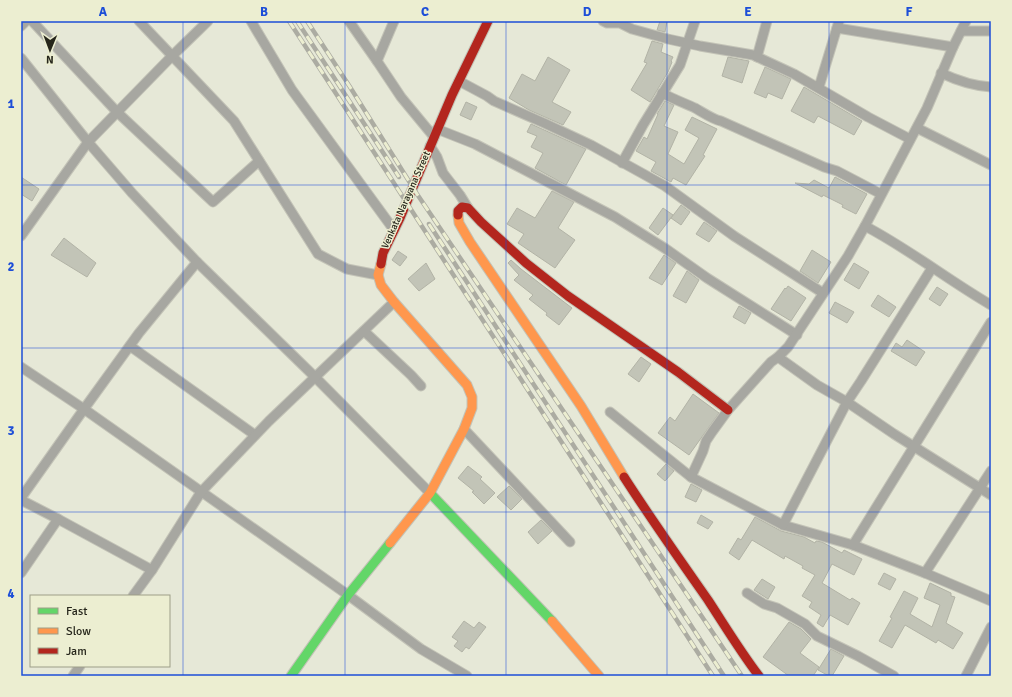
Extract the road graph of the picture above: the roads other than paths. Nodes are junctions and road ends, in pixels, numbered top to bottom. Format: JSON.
{"nodes":[{"id":1,"x":26,"y":21,"type":"edge"},
{"id":2,"x":32,"y":21,"type":"edge"},
{"id":3,"x":139,"y":21,"type":"edge"},
{"id":4,"x":208,"y":21,"type":"edge"},
{"id":5,"x":251,"y":21,"type":"edge"},
{"id":6,"x":349,"y":21,"type":"edge"},
{"id":7,"x":394,"y":21,"type":"edge"},
{"id":8,"x":488,"y":21,"type":"edge"},
{"id":9,"x":603,"y":21,"type":"edge"},
{"id":10,"x":695,"y":21,"type":"edge"},
{"id":11,"x":767,"y":21,"type":"edge"},
{"id":12,"x":966,"y":21,"type":"edge"},
{"id":13,"x":838,"y":24,"type":"edge"},
{"id":14,"x":21,"y":26,"type":"edge"},
{"id":15,"x":961,"y":31,"type":"junction"},
{"id":16,"x":991,"y":31,"type":"edge"},
{"id":17,"x":687,"y":43,"type":"junction"},
{"id":18,"x":953,"y":47,"type":"junction"},
{"id":19,"x":173,"y":55,"type":"junction"},
{"id":20,"x":757,"y":57,"type":"junction"},
{"id":21,"x":21,"y":58,"type":"edge"},
{"id":22,"x":378,"y":61,"type":"junction"},
{"id":23,"x":941,"y":73,"type":"junction"},
{"id":24,"x":459,"y":81,"type":"junction"},
{"id":25,"x":819,"y":87,"type":"junction"},
{"id":26,"x":991,"y":87,"type":"edge"},
{"id":27,"x":662,"y":93,"type":"junction"},
{"id":28,"x":117,"y":112,"type":"junction"},
{"id":29,"x":917,"y":128,"type":"junction"},
{"id":30,"x":436,"y":133,"type":"junction"},
{"id":31,"x":910,"y":139,"type":"junction"},
{"id":32,"x":88,"y":142,"type":"junction"},
{"id":33,"x":430,"y":146,"type":"junction"},
{"id":34,"x":259,"y":161,"type":"junction"},
{"id":35,"x":622,"y":163,"type":"junction"},
{"id":36,"x":991,"y":165,"type":"edge"},
{"id":37,"x":881,"y":194,"type":"junction"},
{"id":38,"x":468,"y":208,"type":"junction"},
{"id":39,"x":865,"y":226,"type":"junction"},
{"id":40,"x":394,"y":230,"type":"junction"},
{"id":41,"x":21,"y":236,"type":"edge"},
{"id":42,"x":197,"y":262,"type":"junction"},
{"id":43,"x":932,"y":268,"type":"junction"},
{"id":44,"x":378,"y":275,"type":"junction"},
{"id":45,"x":823,"y":293,"type":"junction"},
{"id":46,"x":394,"y":302,"type":"junction"},
{"id":47,"x":991,"y":305,"type":"edge"},
{"id":48,"x":991,"y":322,"type":"edge"},
{"id":49,"x":364,"y":331,"type":"junction"},
{"id":50,"x":797,"y":335,"type":"junction"},
{"id":51,"x":130,"y":346,"type":"junction"},
{"id":52,"x":778,"y":357,"type":"junction"},
{"id":53,"x":21,"y":367,"type":"edge"},
{"id":54,"x":314,"y":376,"type":"junction"},
{"id":55,"x":420,"y":386,"type":"dead end"},
{"id":56,"x":847,"y":402,"type":"junction"},
{"id":57,"x":84,"y":409,"type":"junction"},
{"id":58,"x":728,"y":410,"type":"junction"},
{"id":59,"x":610,"y":412,"type":"dead end"},
{"id":60,"x":464,"y":429,"type":"junction"},
{"id":61,"x":256,"y":435,"type":"junction"},
{"id":62,"x":914,"y":446,"type":"junction"},
{"id":63,"x":991,"y":471,"type":"edge"},
{"id":64,"x":691,"y":477,"type":"junction"},
{"id":65,"x":981,"y":489,"type":"junction"},
{"id":66,"x":201,"y":492,"type":"junction"},
{"id":67,"x":430,"y":493,"type":"junction"},
{"id":68,"x":991,"y":495,"type":"edge"},
{"id":69,"x":21,"y":499,"type":"edge"},
{"id":70,"x":58,"y":519,"type":"junction"},
{"id":71,"x":783,"y":525,"type":"junction"},
{"id":72,"x":570,"y":542,"type":"dead end"},
{"id":73,"x":852,"y":545,"type":"junction"},
{"id":74,"x":152,"y":570,"type":"junction"},
{"id":75,"x":21,"y":573,"type":"edge"},
{"id":76,"x":925,"y":573,"type":"junction"},
{"id":77,"x":747,"y":593,"type":"dead end"},
{"id":78,"x":133,"y":595,"type":"edge"},
{"id":79,"x":348,"y":595,"type":"junction"},
{"id":80,"x":991,"y":601,"type":"edge"},
{"id":81,"x":990,"y":630,"type":"edge"},
{"id":82,"x":79,"y":667,"type":"edge"},
{"id":83,"x":73,"y":676,"type":"edge"},
{"id":84,"x":291,"y":676,"type":"edge"},
{"id":85,"x":466,"y":676,"type":"edge"},
{"id":86,"x":599,"y":676,"type":"edge"},
{"id":87,"x":760,"y":676,"type":"edge"},
{"id":88,"x":894,"y":676,"type":"edge"},
{"id":89,"x":966,"y":676,"type":"edge"}],
"edges":[{"from":1,"to":14,"type":"street"},
{"from":2,"to":28,"type":"street"},
{"from":3,"to":19,"type":"street"},
{"from":4,"to":19,"type":"street"},
{"from":5,"to":40,"type":"street"},
{"from":6,"to":22,"type":"street"},
{"from":7,"to":22,"type":"street"},
{"from":8,"to":24,"type":"street","name":"Venkata Narayana Street"},
{"from":9,"to":17,"type":"street"},
{"from":10,"to":17,"type":"street"},
{"from":11,"to":20,"type":"street"},
{"from":12,"to":15,"type":"street"},
{"from":13,"to":18,"type":"street"},
{"from":13,"to":25,"type":"street"},
{"from":15,"to":16,"type":"street"},
{"from":15,"to":18,"type":"street"},
{"from":17,"to":20,"type":"street"},
{"from":17,"to":27,"type":"street"},
{"from":18,"to":23,"type":"street"},
{"from":19,"to":28,"type":"street"},
{"from":19,"to":34,"type":"street"},
{"from":20,"to":25,"type":"street"},
{"from":21,"to":32,"type":"street"},
{"from":22,"to":30,"type":"street"},
{"from":23,"to":26,"type":"street"},
{"from":23,"to":29,"type":"street"},
{"from":24,"to":30,"type":"street","name":"Venkata Narayana Street"},
{"from":24,"to":35,"type":"street"},
{"from":25,"to":31,"type":"street"},
{"from":27,"to":35,"type":"street"},
{"from":27,"to":37,"type":"street"},
{"from":28,"to":32,"type":"street"},
{"from":28,"to":34,"type":"street"},
{"from":29,"to":31,"type":"street"},
{"from":29,"to":36,"type":"street"},
{"from":30,"to":33,"type":"street","name":"Venkata Narayana Street"},
{"from":30,"to":50,"type":"street"},
{"from":31,"to":37,"type":"street"},
{"from":32,"to":41,"type":"street"},
{"from":32,"to":42,"type":"street"},
{"from":33,"to":38,"type":"street"},
{"from":33,"to":40,"type":"street","name":"Venkata Narayana Street"},
{"from":34,"to":44,"type":"street"},
{"from":35,"to":45,"type":"street"},
{"from":37,"to":39,"type":"street"},
{"from":38,"to":58,"type":"street"},
{"from":38,"to":87,"type":"street"},
{"from":39,"to":43,"type":"street"},
{"from":39,"to":45,"type":"street"},
{"from":40,"to":44,"type":"street","name":"Venkata Narayana Street"},
{"from":42,"to":51,"type":"street"},
{"from":42,"to":54,"type":"street"},
{"from":43,"to":47,"type":"street"},
{"from":43,"to":56,"type":"street"},
{"from":44,"to":46,"type":"street"},
{"from":45,"to":50,"type":"street"},
{"from":46,"to":49,"type":"street"},
{"from":46,"to":60,"type":"street"},
{"from":48,"to":62,"type":"street"},
{"from":49,"to":54,"type":"street"},
{"from":49,"to":55,"type":"street"},
{"from":50,"to":52,"type":"street"},
{"from":51,"to":57,"type":"street"},
{"from":51,"to":61,"type":"street"},
{"from":52,"to":56,"type":"street"},
{"from":52,"to":58,"type":"street"},
{"from":53,"to":57,"type":"street"},
{"from":54,"to":61,"type":"street"},
{"from":54,"to":67,"type":"street"},
{"from":56,"to":62,"type":"street"},
{"from":56,"to":71,"type":"street"},
{"from":57,"to":66,"type":"street"},
{"from":57,"to":69,"type":"street"},
{"from":58,"to":64,"type":"street"},
{"from":59,"to":64,"type":"street"},
{"from":60,"to":67,"type":"street"},
{"from":60,"to":72,"type":"street"},
{"from":61,"to":66,"type":"street"},
{"from":62,"to":65,"type":"street"},
{"from":62,"to":73,"type":"street"},
{"from":63,"to":65,"type":"street"},
{"from":64,"to":71,"type":"street"},
{"from":65,"to":68,"type":"street"},
{"from":65,"to":76,"type":"street"},
{"from":66,"to":74,"type":"street"},
{"from":66,"to":79,"type":"street"},
{"from":67,"to":79,"type":"street"},
{"from":67,"to":86,"type":"street"},
{"from":69,"to":70,"type":"street"},
{"from":70,"to":74,"type":"street"},
{"from":70,"to":75,"type":"street"},
{"from":71,"to":73,"type":"street"},
{"from":73,"to":76,"type":"street"},
{"from":74,"to":78,"type":"street"},
{"from":76,"to":80,"type":"street"},
{"from":77,"to":88,"type":"street"},
{"from":79,"to":84,"type":"street"},
{"from":79,"to":85,"type":"street"},
{"from":81,"to":89,"type":"street"},
{"from":82,"to":83,"type":"street"}]}
